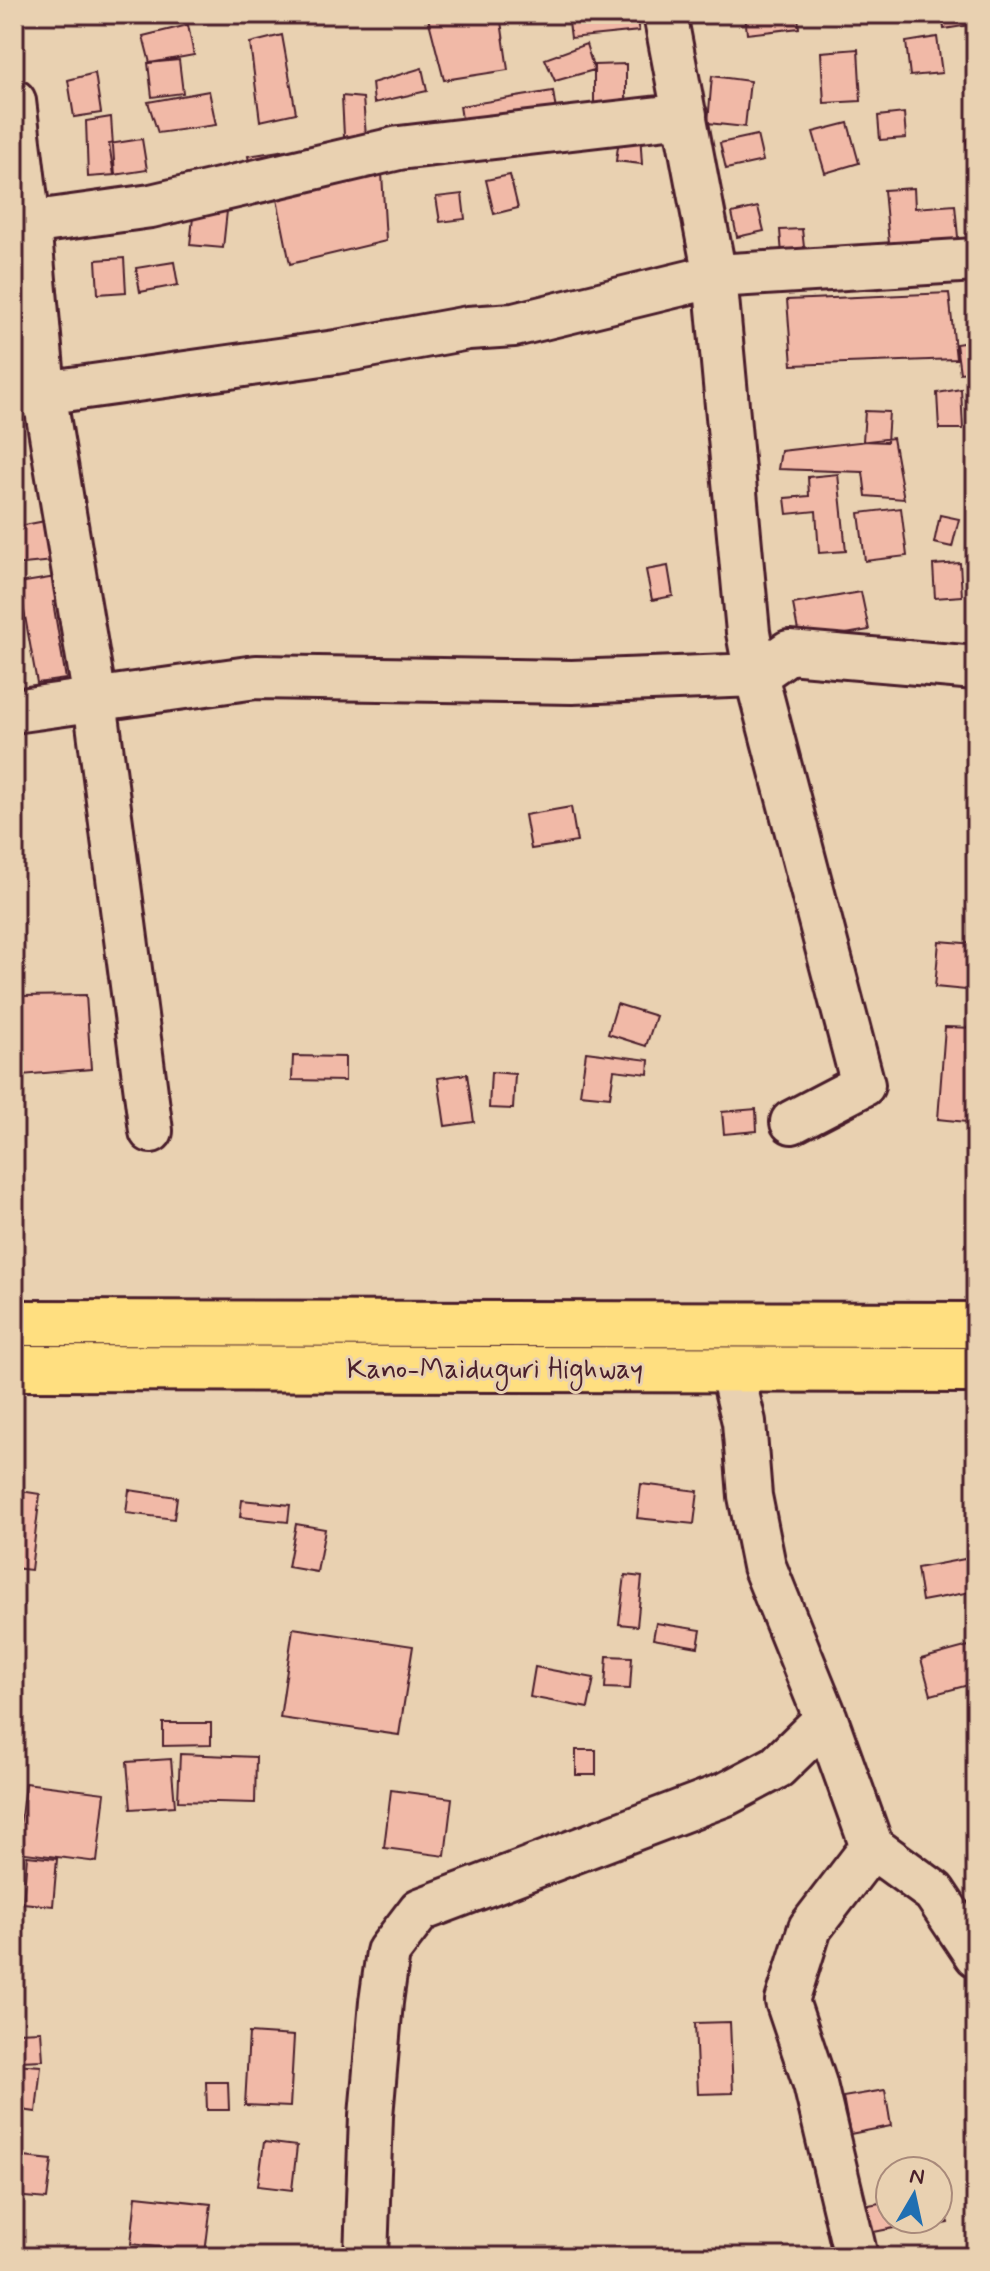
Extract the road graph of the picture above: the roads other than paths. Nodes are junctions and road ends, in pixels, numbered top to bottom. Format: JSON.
{"nodes":[{"id":1,"x":665,"y":14,"type":"edge"},
{"id":2,"x":14,"y":101,"type":"edge"},
{"id":3,"x":685,"y":115,"type":"junction"},
{"id":4,"x":22,"y":224,"type":"edge"},
{"id":5,"x":976,"y":260,"type":"edge"},
{"id":6,"x":715,"y":276,"type":"junction"},
{"id":7,"x":29,"y":394,"type":"edge"},
{"id":8,"x":976,"y":668,"type":"edge"},
{"id":9,"x":756,"y":675,"type":"junction"},
{"id":10,"x":95,"y":700,"type":"junction"},
{"id":11,"x":14,"y":711,"type":"edge"},
{"id":12,"x":792,"y":1122,"type":"dead end"},
{"id":13,"x":151,"y":1131,"type":"dead end"},
{"id":14,"x":14,"y":1323,"type":"edge"},
{"id":15,"x":976,"y":1325,"type":"edge"},
{"id":16,"x":14,"y":1368,"type":"edge"},
{"id":17,"x":731,"y":1369,"type":"junction"},
{"id":18,"x":976,"y":1370,"type":"edge"},
{"id":19,"x":826,"y":1719,"type":"junction"},
{"id":20,"x":872,"y":1847,"type":"junction"},
{"id":21,"x":976,"y":1955,"type":"edge"},
{"id":22,"x":366,"y":2257,"type":"edge"},
{"id":23,"x":856,"y":2257,"type":"edge"}],
"edges":[{"from":1,"to":3,"type":"street"},
{"from":2,"to":4,"type":"street"},
{"from":3,"to":4,"type":"street"},
{"from":3,"to":6,"type":"street"},
{"from":4,"to":7,"type":"street"},
{"from":5,"to":6,"type":"street"},
{"from":6,"to":7,"type":"street"},
{"from":6,"to":9,"type":"street"},
{"from":7,"to":10,"type":"street"},
{"from":8,"to":9,"type":"street"},
{"from":9,"to":10,"type":"street"},
{"from":9,"to":12,"type":"street"},
{"from":10,"to":11,"type":"street"},
{"from":10,"to":13,"type":"street"},
{"from":14,"to":15,"type":"highway","name":"Kano-Maiduguri Highway"},
{"from":16,"to":17,"type":"highway","name":"Kano-Maiduguri Highway"},
{"from":17,"to":18,"type":"highway","name":"Kano-Maiduguri Highway"},
{"from":17,"to":19,"type":"street"},
{"from":19,"to":20,"type":"street"},
{"from":19,"to":22,"type":"street"},
{"from":20,"to":21,"type":"street"},
{"from":20,"to":23,"type":"street"}]}
